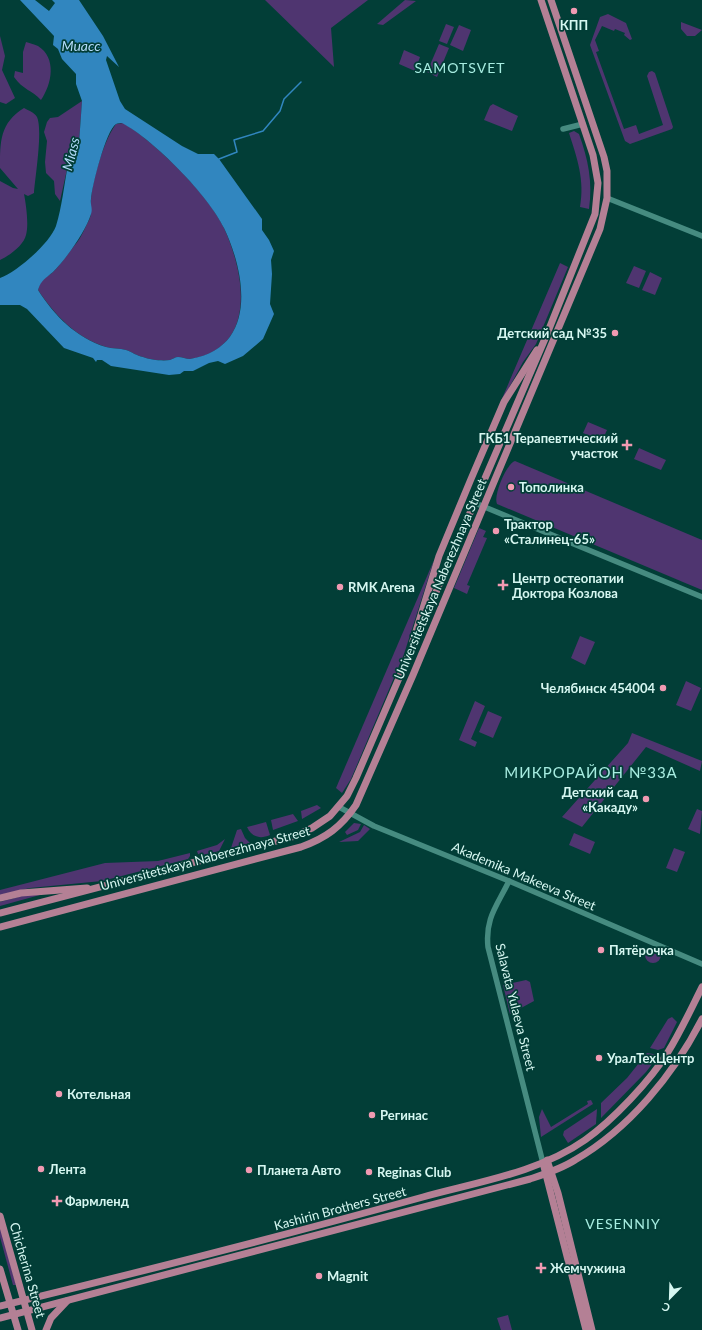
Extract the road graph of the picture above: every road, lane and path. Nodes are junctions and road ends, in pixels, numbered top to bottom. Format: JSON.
{"nodes":[{"id":1,"x":541,"y":0,"type":"edge"},
{"id":2,"x":551,"y":0,"type":"edge"},
{"id":3,"x":583,"y":124,"type":"junction"},
{"id":4,"x":564,"y":129,"type":"dead end"},
{"id":5,"x":598,"y":197,"type":"junction"},
{"id":6,"x":608,"y":198,"type":"junction"},
{"id":7,"x":702,"y":236,"type":"edge"},
{"id":8,"x":547,"y":334,"type":"junction"},
{"id":9,"x":475,"y":503,"type":"junction"},
{"id":10,"x":484,"y":506,"type":"junction"},
{"id":11,"x":702,"y":597,"type":"edge"},
{"id":12,"x":408,"y":660,"type":"junction"},
{"id":13,"x":339,"y":807,"type":"junction"},
{"id":14,"x":350,"y":814,"type":"junction"},
{"id":15,"x":509,"y":881,"type":"junction"},
{"id":16,"x":103,"y":887,"type":"junction"},
{"id":17,"x":0,"y":898,"type":"edge"},
{"id":18,"x":0,"y":913,"type":"edge"},
{"id":19,"x":0,"y":927,"type":"edge"},
{"id":20,"x":702,"y":964,"type":"edge"},
{"id":21,"x":702,"y":987,"type":"edge"},
{"id":22,"x":702,"y":1019,"type":"edge"},
{"id":23,"x":545,"y":1161,"type":"junction"},
{"id":24,"x":548,"y":1173,"type":"junction"},
{"id":25,"x":460,"y":1188,"type":"junction"},
{"id":26,"x":462,"y":1197,"type":"junction"},
{"id":27,"x":0,"y":1216,"type":"edge"},
{"id":28,"x":0,"y":1269,"type":"edge"},
{"id":29,"x":24,"y":1300,"type":"junction"},
{"id":30,"x":69,"y":1300,"type":"junction"},
{"id":31,"x":10,"y":1304,"type":"junction"},
{"id":32,"x":0,"y":1306,"type":"edge"},
{"id":33,"x":27,"y":1311,"type":"junction"},
{"id":34,"x":13,"y":1315,"type":"junction"},
{"id":35,"x":0,"y":1318,"type":"edge"},
{"id":36,"x":18,"y":1330,"type":"edge"},
{"id":37,"x":32,"y":1330,"type":"edge"},
{"id":38,"x":46,"y":1330,"type":"edge"},
{"id":39,"x":586,"y":1330,"type":"edge"},
{"id":40,"x":592,"y":1330,"type":"edge"}],
"edges":[{"from":1,"to":3,"type":"main road","name":"Universitetskaya Naberezhnaya Street"},
{"from":2,"to":6,"type":"main road","name":"Universitetskaya Naberezhnaya Street"},
{"from":3,"to":4,"type":"street"},
{"from":3,"to":5,"type":"main road","name":"Universitetskaya Naberezhnaya Street"},
{"from":5,"to":6,"type":"main road"},
{"from":5,"to":8,"type":"main road","name":"Universitetskaya Naberezhnaya Street"},
{"from":6,"to":7,"type":"street"},
{"from":6,"to":10,"type":"main road","name":"Universitetskaya Naberezhnaya Street"},
{"from":8,"to":9,"type":"main road","name":"Universitetskaya Naberezhnaya Street"},
{"from":8,"to":12,"type":"main road"},
{"from":9,"to":10,"type":"street"},
{"from":9,"to":12,"type":"main road","name":"Universitetskaya Naberezhnaya Street"},
{"from":10,"to":11,"type":"street"},
{"from":10,"to":14,"type":"main road","name":"Universitetskaya Naberezhnaya Street"},
{"from":12,"to":13,"type":"main road","name":"Universitetskaya Naberezhnaya Street"},
{"from":13,"to":14,"type":"street","name":"Akademika Makeeva Street"},
{"from":13,"to":16,"type":"main road","name":"Universitetskaya Naberezhnaya Street"},
{"from":14,"to":15,"type":"street","name":"Akademika Makeeva Street"},
{"from":14,"to":19,"type":"main road","name":"Universitetskaya Naberezhnaya Street"},
{"from":15,"to":20,"type":"street","name":"Akademika Makeeva Street"},
{"from":15,"to":23,"type":"street","name":"Salavata Yulaeva Street"},
{"from":16,"to":17,"type":"main road"},
{"from":16,"to":18,"type":"main road","name":"Universitetskaya Naberezhnaya Street"},
{"from":21,"to":23,"type":"main road","name":"Kashirin Brothers Street"},
{"from":22,"to":24,"type":"main road","name":"Kashirin Brothers Street"},
{"from":23,"to":24,"type":"main road","name":"Salavata Yulaeva Street"},
{"from":23,"to":25,"type":"main road","name":"Kashirin Brothers Street"},
{"from":24,"to":26,"type":"main road","name":"Kashirin Brothers Street"},
{"from":24,"to":39,"type":"main road","name":"Salavata Yulaeva Street"},
{"from":24,"to":40,"type":"main road","name":"Salavata Yulaeva Street"},
{"from":25,"to":26,"type":"main road"},
{"from":25,"to":29,"type":"main road","name":"Kashirin Brothers Street"},
{"from":26,"to":30,"type":"main road","name":"Kashirin Brothers Street"},
{"from":27,"to":29,"type":"main road","name":"Chicherina Street"},
{"from":28,"to":31,"type":"main road","name":"Chicherina Street"},
{"from":29,"to":31,"type":"main road","name":"Kashirin Brothers Street"},
{"from":29,"to":33,"type":"main road","name":"Chicherina Street"},
{"from":30,"to":33,"type":"main road","name":"Kashirin Brothers Street"},
{"from":30,"to":38,"type":"main road"},
{"from":31,"to":32,"type":"main road","name":"Kashirin Brothers Street"},
{"from":31,"to":34,"type":"main road","name":"Chicherina Street"},
{"from":33,"to":34,"type":"main road","name":"Kashirin Brothers Street"},
{"from":33,"to":37,"type":"main road","name":"Chicherina Street"},
{"from":34,"to":35,"type":"main road","name":"Kashirin Brothers Street"},
{"from":34,"to":36,"type":"main road","name":"Chicherina Street"}]}
